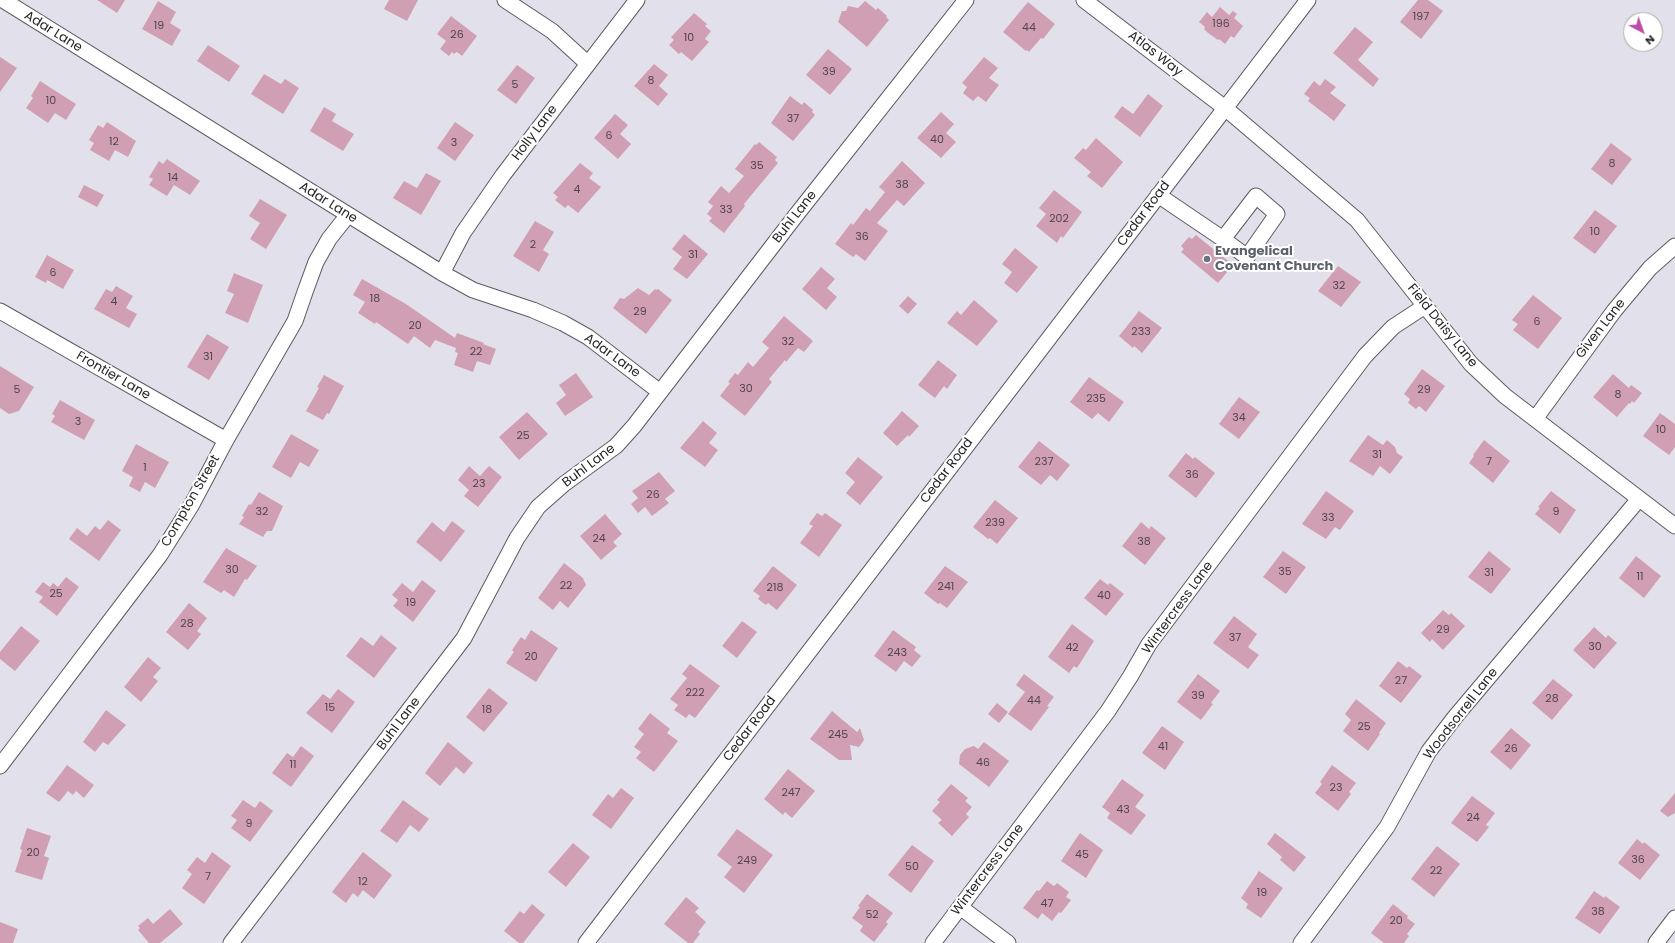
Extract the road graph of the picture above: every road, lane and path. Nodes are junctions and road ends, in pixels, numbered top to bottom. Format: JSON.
{"nodes":[{"id":1,"x":3,"y":0,"type":"edge"},
{"id":2,"x":506,"y":0,"type":"edge"},
{"id":3,"x":637,"y":0,"type":"edge"},
{"id":4,"x":966,"y":0,"type":"edge"},
{"id":5,"x":1084,"y":0,"type":"edge"},
{"id":6,"x":1308,"y":0,"type":"edge"},
{"id":7,"x":588,"y":64,"type":"junction"},
{"id":8,"x":1225,"y":108,"type":"junction"},
{"id":9,"x":1158,"y":195,"type":"junction"},
{"id":10,"x":348,"y":215,"type":"junction"},
{"id":11,"x":1223,"y":239,"type":"dead end"},
{"id":12,"x":1675,"y":246,"type":"edge"},
{"id":13,"x":442,"y":273,"type":"junction"},
{"id":14,"x":1425,"y":306,"type":"junction"},
{"id":15,"x":0,"y":311,"type":"edge"},
{"id":16,"x":660,"y":392,"type":"junction"},
{"id":17,"x":1534,"y":419,"type":"junction"},
{"id":18,"x":226,"y":440,"type":"junction"},
{"id":19,"x":1639,"y":499,"type":"junction"},
{"id":20,"x":1675,"y":526,"type":"edge"},
{"id":21,"x":0,"y":766,"type":"edge"},
{"id":22,"x":960,"y":907,"type":"junction"},
{"id":23,"x":1675,"y":918,"type":"edge"},
{"id":24,"x":231,"y":943,"type":"edge"},
{"id":25,"x":586,"y":943,"type":"edge"},
{"id":26,"x":933,"y":943,"type":"edge"},
{"id":27,"x":1008,"y":943,"type":"edge"},
{"id":28,"x":1301,"y":943,"type":"edge"},
{"id":29,"x":1656,"y":943,"type":"edge"}],
"edges":[{"from":1,"to":10,"type":"street","name":"Adar Lane"},
{"from":2,"to":7,"type":"street"},
{"from":3,"to":7,"type":"street","name":"Holly Lane"},
{"from":4,"to":16,"type":"street","name":"Buhl Lane"},
{"from":5,"to":8,"type":"street","name":"Atlas Way"},
{"from":6,"to":8,"type":"street","name":"Cedar Road"},
{"from":7,"to":13,"type":"street","name":"Holly Lane"},
{"from":8,"to":9,"type":"street","name":"Cedar Road"},
{"from":8,"to":14,"type":"street","name":"Field Daisy Lane"},
{"from":9,"to":11,"type":"street"},
{"from":9,"to":25,"type":"street","name":"Cedar Road"},
{"from":10,"to":13,"type":"street","name":"Adar Lane"},
{"from":10,"to":18,"type":"street","name":"Compton Street"},
{"from":12,"to":17,"type":"street","name":"Given Lane"},
{"from":13,"to":16,"type":"street","name":"Adar Lane"},
{"from":14,"to":17,"type":"street","name":"Field Daisy Lane"},
{"from":14,"to":22,"type":"street","name":"Wintercress Lane"},
{"from":15,"to":18,"type":"street","name":"Frontier Lane"},
{"from":16,"to":24,"type":"street","name":"Buhl Lane"},
{"from":17,"to":19,"type":"street","name":"Field Daisy Lane"},
{"from":18,"to":21,"type":"street","name":"Compton Street"},
{"from":19,"to":20,"type":"street","name":"Field Daisy Lane"},
{"from":19,"to":28,"type":"street","name":"Woodsorrell Lane"},
{"from":22,"to":26,"type":"street","name":"Wintercress Lane"},
{"from":22,"to":27,"type":"street"},
{"from":23,"to":29,"type":"street"}]}
